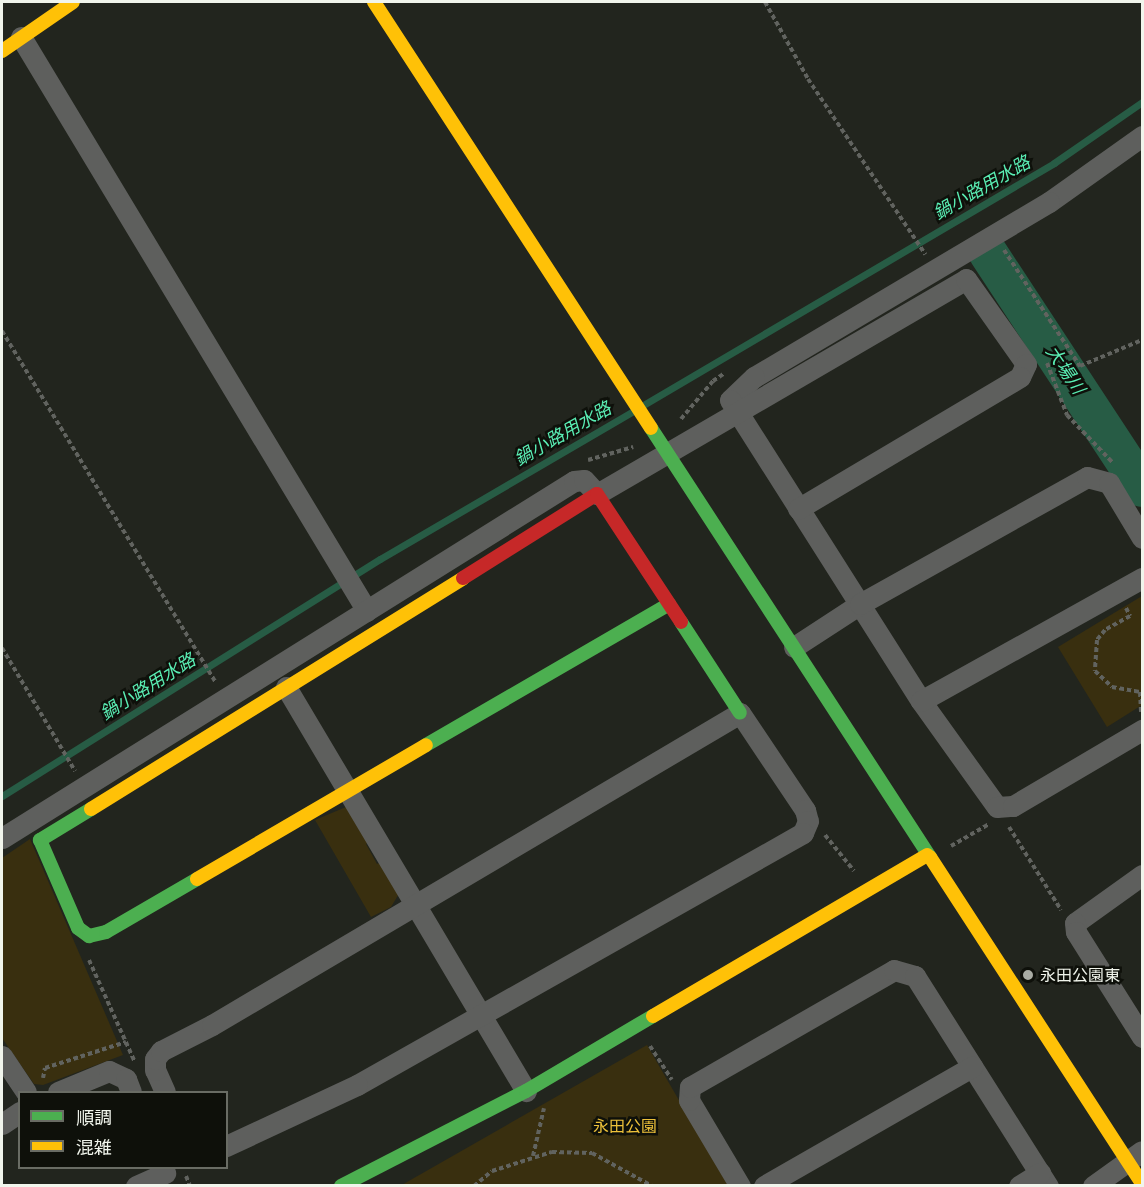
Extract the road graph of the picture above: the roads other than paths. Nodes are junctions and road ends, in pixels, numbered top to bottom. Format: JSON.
{"nodes":[{"id":1,"x":73,"y":2,"type":"edge"},
{"id":2,"x":374,"y":2,"type":"edge"},
{"id":3,"x":21,"y":37,"type":"junction"},
{"id":4,"x":2,"y":51,"type":"edge"},
{"id":5,"x":1143,"y":136,"type":"edge"},
{"id":6,"x":736,"y":411,"type":"junction"},
{"id":7,"x":665,"y":452,"type":"junction"},
{"id":8,"x":597,"y":494,"type":"junction"},
{"id":9,"x":798,"y":509,"type":"junction"},
{"id":10,"x":1143,"y":538,"type":"edge"},
{"id":11,"x":1143,"y":578,"type":"edge"},
{"id":12,"x":669,"y":604,"type":"junction"},
{"id":13,"x":860,"y":604,"type":"junction"},
{"id":14,"x":367,"y":611,"type":"junction"},
{"id":15,"x":794,"y":647,"type":"junction"},
{"id":16,"x":286,"y":687,"type":"junction"},
{"id":17,"x":921,"y":701,"type":"junction"},
{"id":18,"x":740,"y":713,"type":"junction"},
{"id":19,"x":1143,"y":730,"type":"edge"},
{"id":20,"x":350,"y":790,"type":"junction"},
{"id":21,"x":2,"y":838,"type":"edge"},
{"id":22,"x":927,"y":855,"type":"junction"},
{"id":23,"x":1143,"y":875,"type":"edge"},
{"id":24,"x":417,"y":903,"type":"junction"},
{"id":25,"x":482,"y":1016,"type":"junction"},
{"id":26,"x":1139,"y":1024,"type":"edge"},
{"id":27,"x":2,"y":1056,"type":"edge"},
{"id":28,"x":972,"y":1068,"type":"junction"},
{"id":29,"x":25,"y":1091,"type":"edge"},
{"id":30,"x":60,"y":1091,"type":"edge"},
{"id":31,"x":132,"y":1091,"type":"edge"},
{"id":32,"x":165,"y":1091,"type":"edge"},
{"id":33,"x":533,"y":1096,"type":"junction"},
{"id":34,"x":18,"y":1113,"type":"edge"},
{"id":35,"x":2,"y":1124,"type":"edge"},
{"id":36,"x":228,"y":1145,"type":"edge"},
{"id":37,"x":1135,"y":1156,"type":"edge"},
{"id":38,"x":166,"y":1175,"type":"edge"},
{"id":39,"x":1044,"y":1179,"type":"edge"},
{"id":40,"x":1143,"y":1184,"type":"edge"},
{"id":41,"x":136,"y":1185,"type":"edge"},
{"id":42,"x":341,"y":1185,"type":"edge"},
{"id":43,"x":740,"y":1185,"type":"edge"},
{"id":44,"x":764,"y":1185,"type":"edge"},
{"id":45,"x":1019,"y":1185,"type":"edge"},
{"id":46,"x":1093,"y":1185,"type":"edge"}],
"edges":[{"from":1,"to":3,"type":"street"},
{"from":2,"to":7,"type":"street"},
{"from":3,"to":4,"type":"street"},
{"from":3,"to":14,"type":"street"},
{"from":5,"to":6,"type":"street"},
{"from":6,"to":7,"type":"street"},
{"from":6,"to":9,"type":"street"},
{"from":6,"to":9,"type":"street"},
{"from":7,"to":8,"type":"street"},
{"from":7,"to":15,"type":"street"},
{"from":8,"to":12,"type":"street"},
{"from":8,"to":14,"type":"street"},
{"from":8,"to":16,"type":"street"},
{"from":9,"to":13,"type":"street"},
{"from":10,"to":13,"type":"street"},
{"from":11,"to":17,"type":"street"},
{"from":12,"to":18,"type":"street"},
{"from":12,"to":20,"type":"street"},
{"from":13,"to":15,"type":"street"},
{"from":13,"to":17,"type":"street"},
{"from":14,"to":21,"type":"street"},
{"from":15,"to":22,"type":"street"},
{"from":16,"to":20,"type":"street"},
{"from":16,"to":20,"type":"street"},
{"from":17,"to":19,"type":"street"},
{"from":18,"to":24,"type":"street"},
{"from":18,"to":25,"type":"street"},
{"from":20,"to":24,"type":"street"},
{"from":22,"to":33,"type":"street"},
{"from":22,"to":37,"type":"street"},
{"from":23,"to":26,"type":"street"},
{"from":24,"to":25,"type":"street"},
{"from":24,"to":32,"type":"street"},
{"from":25,"to":33,"type":"street"},
{"from":25,"to":36,"type":"street"},
{"from":27,"to":29,"type":"street"},
{"from":28,"to":39,"type":"street"},
{"from":28,"to":43,"type":"street"},
{"from":28,"to":44,"type":"street"},
{"from":30,"to":31,"type":"street"},
{"from":33,"to":42,"type":"street"},
{"from":34,"to":35,"type":"street"},
{"from":37,"to":40,"type":"street"},
{"from":37,"to":46,"type":"street"},
{"from":38,"to":41,"type":"street"},
{"from":39,"to":45,"type":"street"}]}
